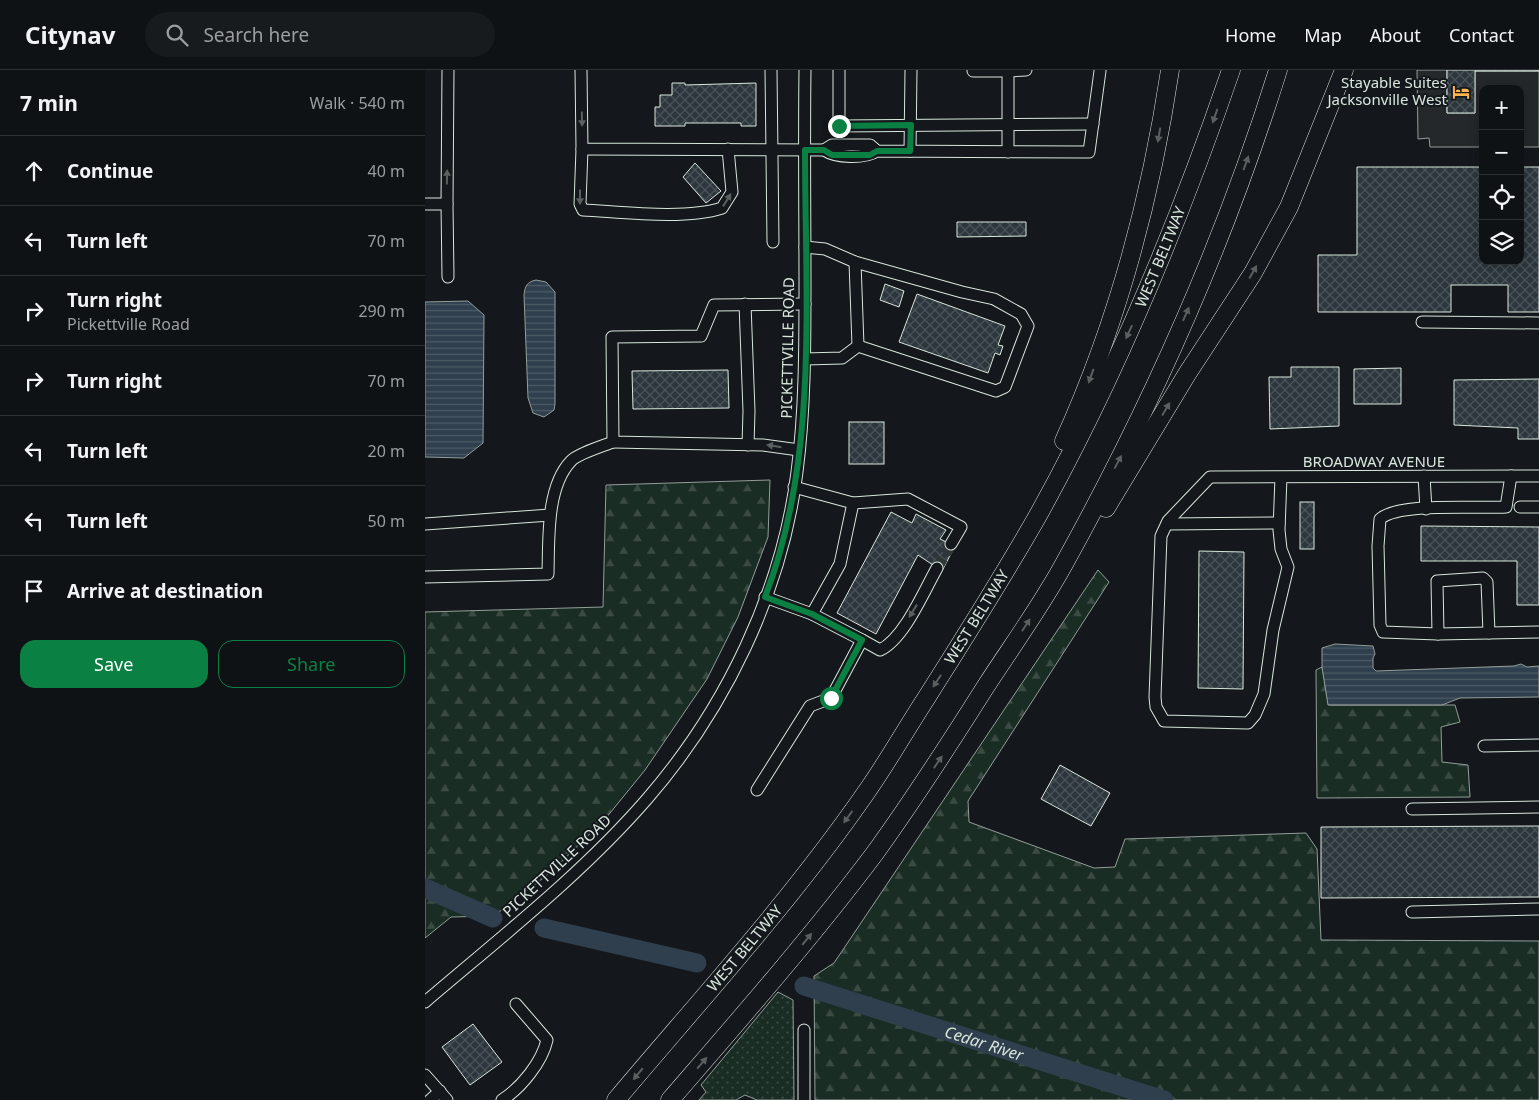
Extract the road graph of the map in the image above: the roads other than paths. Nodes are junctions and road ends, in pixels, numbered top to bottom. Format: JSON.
{"nodes":[{"id":1,"x":449,"y":70,"type":"edge"},
{"id":2,"x":581,"y":70,"type":"edge"},
{"id":3,"x":771,"y":70,"type":"edge"},
{"id":4,"x":805,"y":70,"type":"edge"},
{"id":5,"x":839,"y":70,"type":"edge"},
{"id":6,"x":911,"y":70,"type":"edge"},
{"id":7,"x":1026,"y":70,"type":"edge"},
{"id":8,"x":1100,"y":70,"type":"edge"},
{"id":9,"x":1170,"y":70,"type":"edge"},
{"id":10,"x":1231,"y":70,"type":"edge"},
{"id":11,"x":1278,"y":70,"type":"edge"},
{"id":12,"x":973,"y":71,"type":"edge"},
{"id":13,"x":1008,"y":71,"type":"edge"},
{"id":14,"x":1344,"y":71,"type":"edge"},
{"id":15,"x":1008,"y":124,"type":"junction"},
{"id":16,"x":1093,"y":124,"type":"junction"},
{"id":17,"x":911,"y":125,"type":"junction"},
{"id":18,"x":582,"y":148,"type":"junction"},
{"id":19,"x":728,"y":149,"type":"junction"},
{"id":20,"x":772,"y":150,"type":"junction"},
{"id":21,"x":805,"y":150,"type":"junction"},
{"id":22,"x":910,"y":151,"type":"junction"},
{"id":23,"x":1008,"y":152,"type":"junction"},
{"id":24,"x":425,"y":204,"type":"edge"},
{"id":25,"x":447,"y":204,"type":"junction"},
{"id":26,"x":773,"y":242,"type":"dead end"},
{"id":27,"x":805,"y":247,"type":"junction"},
{"id":28,"x":855,"y":262,"type":"junction"},
{"id":29,"x":448,"y":277,"type":"dead end"},
{"id":30,"x":745,"y":304,"type":"junction"},
{"id":31,"x":805,"y":304,"type":"junction"},
{"id":32,"x":1421,"y":322,"type":"dead end"},
{"id":33,"x":1539,"y":323,"type":"edge"},
{"id":34,"x":858,"y":346,"type":"junction"},
{"id":35,"x":805,"y":359,"type":"junction"},
{"id":36,"x":613,"y":442,"type":"junction"},
{"id":37,"x":748,"y":445,"type":"junction"},
{"id":38,"x":799,"y":450,"type":"junction"},
{"id":39,"x":1425,"y":476,"type":"junction"},
{"id":40,"x":1511,"y":476,"type":"junction"},
{"id":41,"x":1539,"y":476,"type":"edge"},
{"id":42,"x":1281,"y":477,"type":"junction"},
{"id":43,"x":794,"y":487,"type":"junction"},
{"id":44,"x":853,"y":503,"type":"junction"},
{"id":45,"x":1539,"y":506,"type":"edge"},
{"id":46,"x":1520,"y":507,"type":"dead end"},
{"id":47,"x":1426,"y":509,"type":"junction"},
{"id":48,"x":550,"y":515,"type":"junction"},
{"id":49,"x":1279,"y":523,"type":"junction"},
{"id":50,"x":425,"y":524,"type":"edge"},
{"id":51,"x":1167,"y":524,"type":"junction"},
{"id":52,"x":951,"y":544,"type":"tunnel mouth"},
{"id":53,"x":1063,"y":567,"type":"junction"},
{"id":54,"x":937,"y":568,"type":"tunnel mouth"},
{"id":55,"x":425,"y":578,"type":"edge"},
{"id":56,"x":991,"y":596,"type":"junction"},
{"id":57,"x":765,"y":597,"type":"junction"},
{"id":58,"x":812,"y":614,"type":"junction"},
{"id":59,"x":1539,"y":632,"type":"edge"},
{"id":60,"x":1489,"y":633,"type":"junction"},
{"id":61,"x":1438,"y":634,"type":"junction"},
{"id":62,"x":862,"y":640,"type":"junction"},
{"id":63,"x":1484,"y":746,"type":"dead end"},
{"id":64,"x":1539,"y":746,"type":"edge"},
{"id":65,"x":757,"y":790,"type":"dead end"},
{"id":66,"x":1539,"y":807,"type":"edge"},
{"id":67,"x":1412,"y":809,"type":"dead end"},
{"id":68,"x":1539,"y":909,"type":"edge"},
{"id":69,"x":1412,"y":912,"type":"dead end"},
{"id":70,"x":425,"y":1002,"type":"edge"},
{"id":71,"x":516,"y":1004,"type":"dead end"},
{"id":72,"x":804,"y":1030,"type":"dead end"},
{"id":73,"x":425,"y":1075,"type":"edge"},
{"id":74,"x":443,"y":1096,"type":"edge"},
{"id":75,"x":430,"y":1100,"type":"edge"},
{"id":76,"x":502,"y":1100,"type":"edge"},
{"id":77,"x":616,"y":1100,"type":"edge"},
{"id":78,"x":670,"y":1100,"type":"edge"},
{"id":79,"x":804,"y":1100,"type":"edge"}],
"edges":[{"from":25,"to":1,"type":"street","one_way":true},
{"from":2,"to":18,"type":"street","one_way":true},
{"from":3,"to":20,"type":"street"},
{"from":4,"to":21,"type":"street","name":"PICKETTVILLE ROAD"},
{"from":5,"to":17,"type":"street"},
{"from":6,"to":17,"type":"street"},
{"from":7,"to":13,"type":"street"},
{"from":8,"to":16,"type":"street"},
{"from":9,"to":56,"type":"highway","one_way":true},
{"from":10,"to":56,"type":"highway","name":"WEST BELTWAY","one_way":true},
{"from":53,"to":11,"type":"highway","one_way":true},
{"from":12,"to":13,"type":"street"},
{"from":13,"to":15,"type":"street"},
{"from":53,"to":14,"type":"highway","one_way":true},
{"from":15,"to":16,"type":"street"},
{"from":15,"to":17,"type":"street"},
{"from":15,"to":23,"type":"street"},
{"from":16,"to":23,"type":"street"},
{"from":17,"to":22,"type":"street"},
{"from":18,"to":19,"type":"street"},
{"from":18,"to":19,"type":"street","one_way":true},
{"from":19,"to":20,"type":"street"},
{"from":20,"to":21,"type":"street"},
{"from":20,"to":26,"type":"street"},
{"from":21,"to":22,"type":"street"},
{"from":21,"to":27,"type":"street","name":"PICKETTVILLE ROAD"},
{"from":22,"to":23,"type":"street"},
{"from":24,"to":25,"type":"street"},
{"from":25,"to":29,"type":"street"},
{"from":27,"to":28,"type":"street"},
{"from":27,"to":31,"type":"street","name":"PICKETTVILLE ROAD"},
{"from":28,"to":34,"type":"street"},
{"from":28,"to":34,"type":"street"},
{"from":30,"to":31,"type":"street"},
{"from":30,"to":36,"type":"street"},
{"from":30,"to":37,"type":"street"},
{"from":31,"to":35,"type":"street","name":"PICKETTVILLE ROAD"},
{"from":32,"to":33,"type":"street"},
{"from":34,"to":35,"type":"street"},
{"from":35,"to":38,"type":"street","name":"PICKETTVILLE ROAD"},
{"from":36,"to":37,"type":"street"},
{"from":36,"to":48,"type":"street"},
{"from":38,"to":37,"type":"street","one_way":true},
{"from":38,"to":43,"type":"street","name":"PICKETTVILLE ROAD"},
{"from":39,"to":40,"type":"street","name":"BROADWAY AVENUE"},
{"from":39,"to":42,"type":"street","name":"BROADWAY AVENUE"},
{"from":39,"to":47,"type":"street"},
{"from":40,"to":41,"type":"street","name":"BROADWAY AVENUE"},
{"from":40,"to":47,"type":"street"},
{"from":42,"to":49,"type":"street"},
{"from":42,"to":51,"type":"street","name":"BROADWAY AVENUE"},
{"from":43,"to":44,"type":"street"},
{"from":43,"to":57,"type":"street","name":"PICKETTVILLE ROAD"},
{"from":44,"to":52,"type":"street"},
{"from":44,"to":58,"type":"street"},
{"from":45,"to":46,"type":"street"},
{"from":47,"to":61,"type":"street"},
{"from":48,"to":50,"type":"street"},
{"from":48,"to":55,"type":"street"},
{"from":49,"to":51,"type":"street"},
{"from":49,"to":51,"type":"street"},
{"from":78,"to":53,"type":"highway","one_way":true},
{"from":54,"to":62,"type":"street","one_way":true},
{"from":56,"to":77,"type":"highway","name":"WEST BELTWAY","one_way":true},
{"from":57,"to":58,"type":"street"},
{"from":57,"to":70,"type":"street","name":"PICKETTVILLE ROAD"},
{"from":58,"to":62,"type":"street"},
{"from":59,"to":60,"type":"street"},
{"from":60,"to":61,"type":"street"},
{"from":60,"to":61,"type":"street"},
{"from":62,"to":65,"type":"street"},
{"from":63,"to":64,"type":"street"},
{"from":66,"to":67,"type":"street"},
{"from":68,"to":69,"type":"street"},
{"from":71,"to":76,"type":"street"},
{"from":72,"to":79,"type":"street"},
{"from":73,"to":74,"type":"street"},
{"from":74,"to":75,"type":"street"}]}
